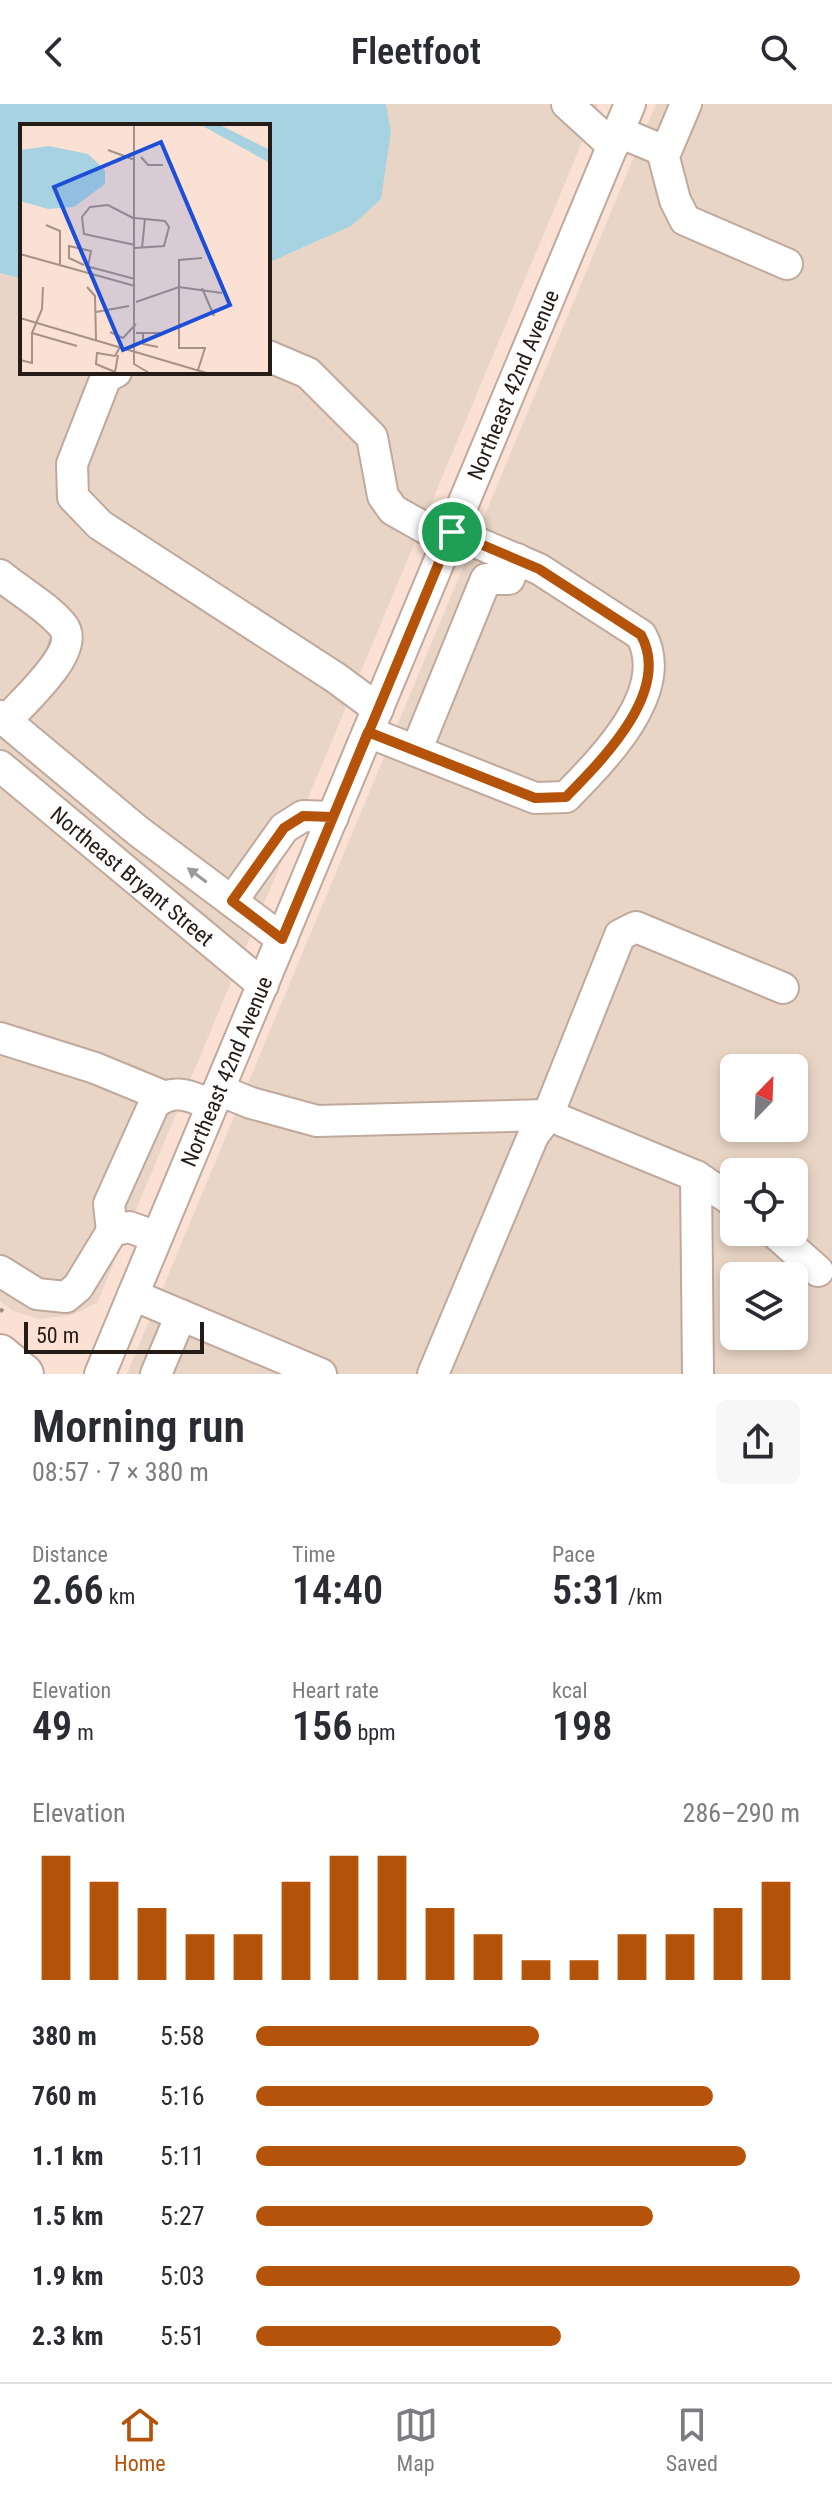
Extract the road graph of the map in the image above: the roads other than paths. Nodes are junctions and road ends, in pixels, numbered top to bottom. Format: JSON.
{"nodes":[{"id":1,"x":567,"y":104,"type":"edge"},
{"id":2,"x":630,"y":104,"type":"edge"},
{"id":3,"x":686,"y":104,"type":"edge"},
{"id":4,"x":616,"y":139,"type":"junction"},
{"id":5,"x":662,"y":150,"type":"junction"},
{"id":6,"x":787,"y":264,"type":"dead end"},
{"id":7,"x":270,"y":357,"type":"edge"},
{"id":8,"x":112,"y":374,"type":"edge"},
{"id":9,"x":450,"y":536,"type":"junction"},
{"id":10,"x":517,"y":559,"type":"junction"},
{"id":11,"x":0,"y":575,"type":"edge"},
{"id":12,"x":373,"y":720,"type":"junction"},
{"id":13,"x":8,"y":723,"type":"edge"},
{"id":14,"x":416,"y":751,"type":"junction"},
{"id":15,"x":0,"y":766,"type":"edge"},
{"id":16,"x":333,"y":817,"type":"junction"},
{"id":17,"x":232,"y":901,"type":"junction"},
{"id":18,"x":282,"y":939,"type":"junction"},
{"id":19,"x":263,"y":985,"type":"junction"},
{"id":20,"x":783,"y":988,"type":"dead end"},
{"id":21,"x":0,"y":1038,"type":"edge"},
{"id":22,"x":163,"y":1096,"type":"junction"},
{"id":23,"x":216,"y":1098,"type":"junction"},
{"id":24,"x":548,"y":1115,"type":"junction"},
{"id":25,"x":696,"y":1176,"type":"junction"},
{"id":26,"x":720,"y":1192,"type":"edge"},
{"id":27,"x":112,"y":1231,"type":"junction"},
{"id":28,"x":157,"y":1237,"type":"junction"},
{"id":29,"x":790,"y":1246,"type":"edge"},
{"id":30,"x":0,"y":1271,"type":"edge"},
{"id":31,"x":818,"y":1271,"type":"dead end"},
{"id":32,"x":133,"y":1295,"type":"junction"},
{"id":33,"x":181,"y":1315,"type":"junction"},
{"id":34,"x":0,"y":1354,"type":"edge"},
{"id":35,"x":24,"y":1374,"type":"edge"},
{"id":36,"x":100,"y":1374,"type":"edge"},
{"id":37,"x":156,"y":1374,"type":"edge"},
{"id":38,"x":321,"y":1374,"type":"edge"},
{"id":39,"x":433,"y":1374,"type":"edge"},
{"id":40,"x":698,"y":1374,"type":"edge"}],
"edges":[{"from":1,"to":4,"type":"street"},
{"from":2,"to":4,"type":"street","name":"Northeast 42nd Avenue"},
{"from":3,"to":5,"type":"street"},
{"from":4,"to":5,"type":"street"},
{"from":4,"to":9,"type":"street","name":"Northeast 42nd Avenue"},
{"from":5,"to":6,"type":"street"},
{"from":7,"to":9,"type":"street"},
{"from":8,"to":12,"type":"street"},
{"from":9,"to":10,"type":"street"},
{"from":9,"to":12,"type":"street","name":"Northeast 42nd Avenue"},
{"from":10,"to":14,"type":"street"},
{"from":10,"to":14,"type":"street"},
{"from":11,"to":13,"type":"street"},
{"from":12,"to":14,"type":"street"},
{"from":12,"to":16,"type":"street","name":"Northeast 42nd Avenue"},
{"from":17,"to":13,"type":"street","one_way":true},
{"from":15,"to":19,"type":"street","name":"Northeast Bryant Street"},
{"from":16,"to":17,"type":"street"},
{"from":16,"to":18,"type":"street","name":"Northeast 42nd Avenue"},
{"from":17,"to":18,"type":"street"},
{"from":18,"to":19,"type":"street","name":"Northeast 42nd Avenue"},
{"from":19,"to":23,"type":"street","name":"Northeast 42nd Avenue"},
{"from":20,"to":24,"type":"street"},
{"from":21,"to":22,"type":"street"},
{"from":22,"to":23,"type":"street"},
{"from":22,"to":27,"type":"street"},
{"from":23,"to":24,"type":"street"},
{"from":23,"to":28,"type":"street","name":"Northeast 42nd Avenue"},
{"from":24,"to":25,"type":"street"},
{"from":24,"to":39,"type":"street"},
{"from":25,"to":26,"type":"street"},
{"from":25,"to":40,"type":"street"},
{"from":27,"to":28,"type":"street"},
{"from":27,"to":30,"type":"street"},
{"from":28,"to":32,"type":"street","name":"Northeast 42nd Avenue"},
{"from":29,"to":31,"type":"street"},
{"from":32,"to":33,"type":"street"},
{"from":32,"to":36,"type":"street","name":"Northeast 42nd Avenue"},
{"from":33,"to":37,"type":"street"},
{"from":33,"to":38,"type":"street"},
{"from":34,"to":35,"type":"main road"}]}
